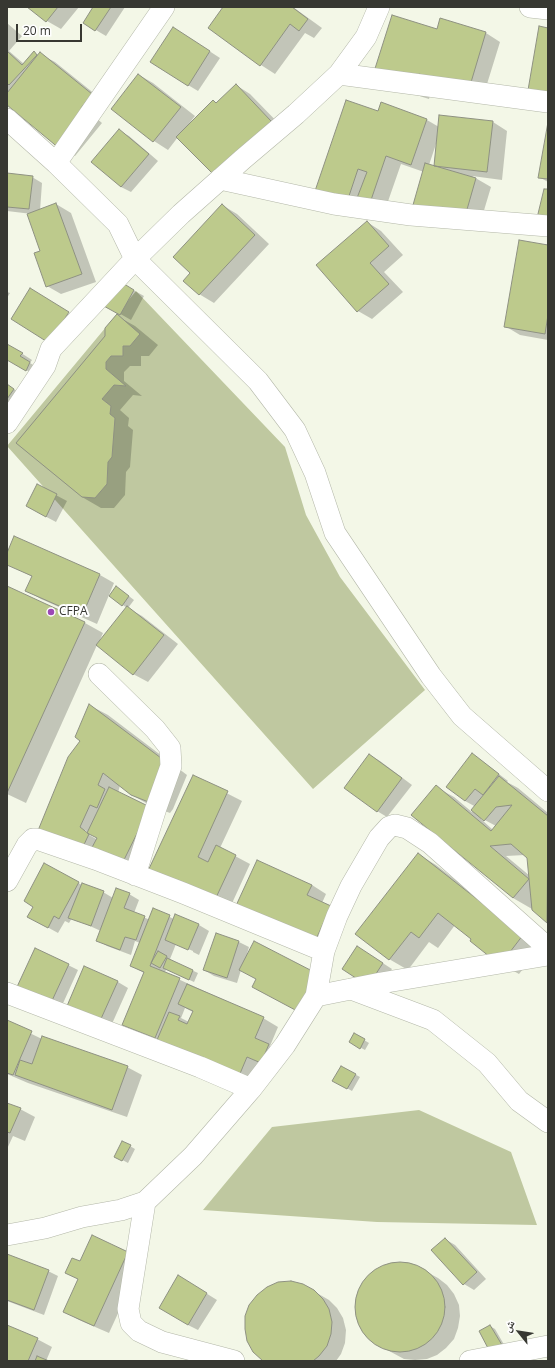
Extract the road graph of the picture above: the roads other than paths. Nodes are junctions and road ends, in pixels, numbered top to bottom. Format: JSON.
{"nodes":[{"id":1,"x":164,"y":7,"type":"edge"},
{"id":2,"x":379,"y":7,"type":"edge"},
{"id":3,"x":530,"y":7,"type":"edge"},
{"id":4,"x":548,"y":9,"type":"edge"},
{"id":5,"x":339,"y":74,"type":"junction"},
{"id":6,"x":548,"y":102,"type":"edge"},
{"id":7,"x":7,"y":119,"type":"edge"},
{"id":8,"x":56,"y":163,"type":"junction"},
{"id":9,"x":220,"y":180,"type":"junction"},
{"id":10,"x":548,"y":226,"type":"edge"},
{"id":11,"x":136,"y":259,"type":"junction"},
{"id":12,"x":7,"y":424,"type":"edge"},
{"id":13,"x":99,"y":674,"type":"dead end"},
{"id":14,"x":548,"y":791,"type":"edge"},
{"id":15,"x":135,"y":875,"type":"junction"},
{"id":16,"x":7,"y":881,"type":"edge"},
{"id":17,"x":548,"y":948,"type":"edge"},
{"id":18,"x":324,"y":952,"type":"junction"},
{"id":19,"x":548,"y":955,"type":"edge"},
{"id":20,"x":351,"y":989,"type":"junction"},
{"id":21,"x":7,"y":993,"type":"edge"},
{"id":22,"x":316,"y":996,"type":"junction"},
{"id":23,"x":251,"y":1089,"type":"junction"},
{"id":24,"x":548,"y":1122,"type":"edge"},
{"id":25,"x":145,"y":1202,"type":"junction"},
{"id":26,"x":7,"y":1235,"type":"edge"},
{"id":27,"x":548,"y":1346,"type":"edge"},
{"id":28,"x":234,"y":1361,"type":"edge"},
{"id":29,"x":470,"y":1361,"type":"edge"}],
"edges":[{"from":1,"to":8,"type":"street"},
{"from":2,"to":5,"type":"street"},
{"from":3,"to":4,"type":"street"},
{"from":5,"to":6,"type":"street"},
{"from":5,"to":9,"type":"street"},
{"from":7,"to":8,"type":"street"},
{"from":8,"to":11,"type":"street"},
{"from":9,"to":10,"type":"street"},
{"from":9,"to":11,"type":"street"},
{"from":11,"to":12,"type":"street"},
{"from":11,"to":14,"type":"street"},
{"from":13,"to":15,"type":"street"},
{"from":15,"to":16,"type":"street"},
{"from":15,"to":18,"type":"street"},
{"from":17,"to":18,"type":"street"},
{"from":18,"to":22,"type":"street"},
{"from":19,"to":20,"type":"street"},
{"from":20,"to":22,"type":"street"},
{"from":20,"to":24,"type":"street"},
{"from":21,"to":23,"type":"street"},
{"from":22,"to":23,"type":"street"},
{"from":23,"to":25,"type":"street"},
{"from":25,"to":26,"type":"street"},
{"from":25,"to":28,"type":"street"},
{"from":27,"to":29,"type":"street"}]}
